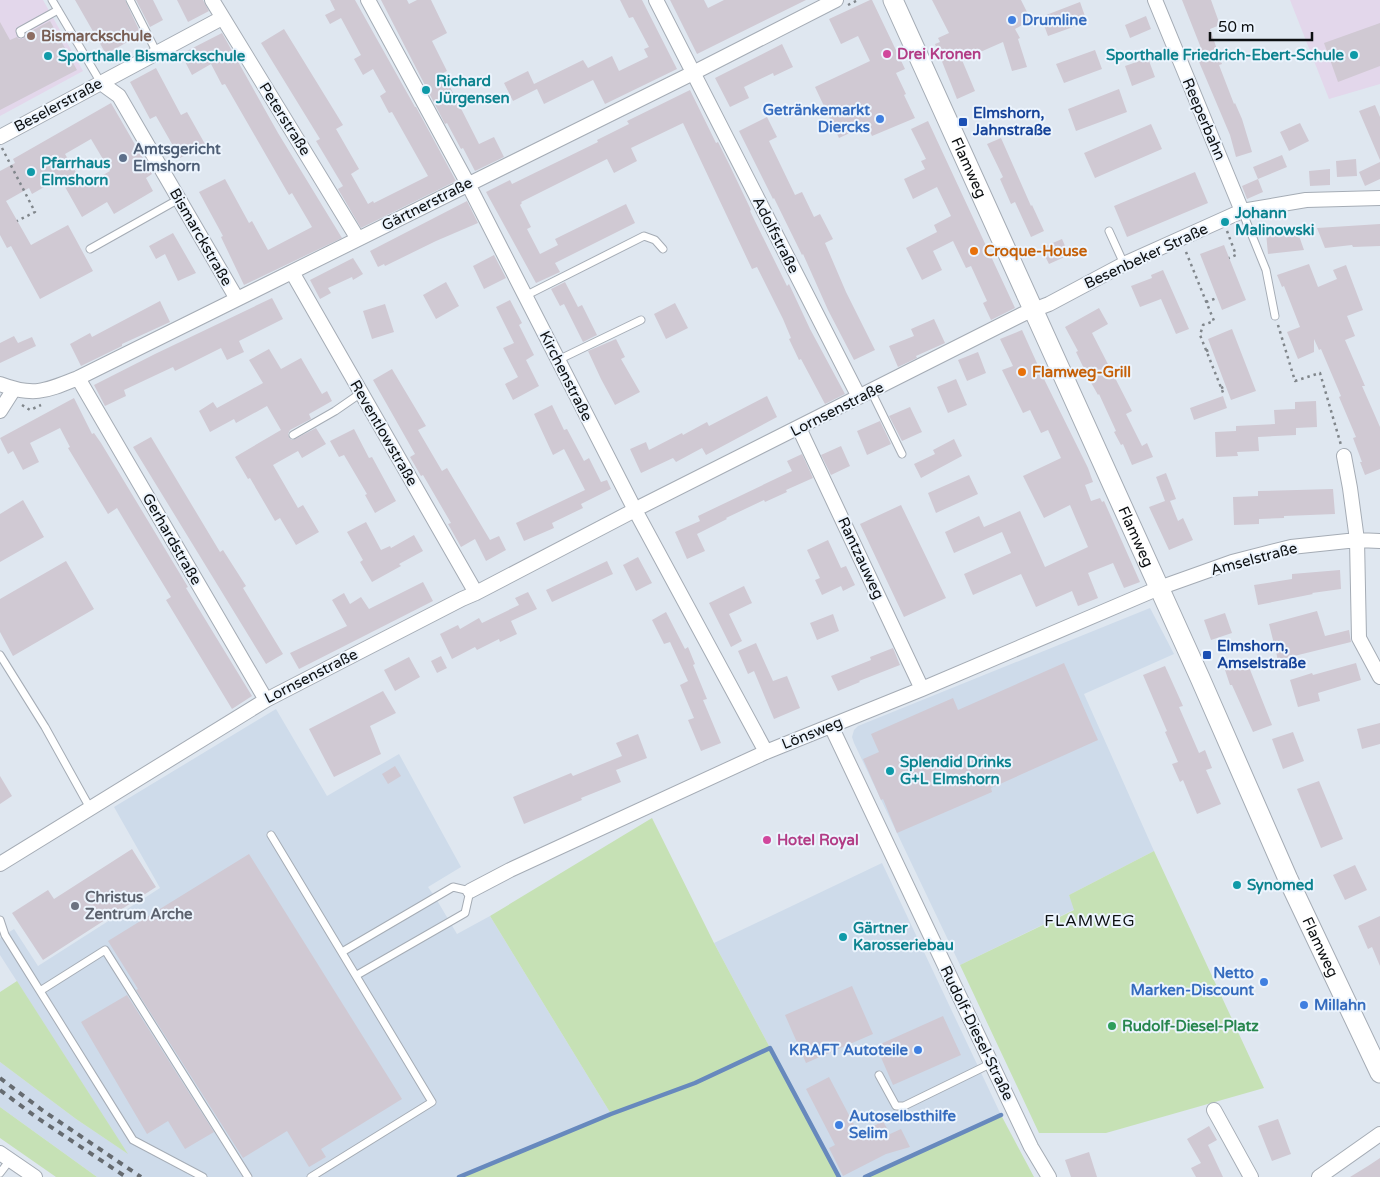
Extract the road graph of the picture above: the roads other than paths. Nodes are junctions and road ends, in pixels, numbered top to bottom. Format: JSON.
{"nodes":[{"id":1,"x":52,"y":0,"type":"edge"},
{"id":2,"x":130,"y":0,"type":"edge"},
{"id":3,"x":212,"y":0,"type":"edge"},
{"id":4,"x":368,"y":0,"type":"edge"},
{"id":5,"x":656,"y":0,"type":"edge"},
{"id":6,"x":836,"y":0,"type":"edge"},
{"id":7,"x":893,"y":0,"type":"edge"},
{"id":8,"x":1155,"y":0,"type":"edge"},
{"id":9,"x":58,"y":10,"type":"junction"},
{"id":10,"x":222,"y":18,"type":"junction"},
{"id":11,"x":21,"y":34,"type":"dead end"},
{"id":12,"x":157,"y":53,"type":"junction"},
{"id":13,"x":693,"y":73,"type":"junction"},
{"id":14,"x":101,"y":83,"type":"junction"},
{"id":15,"x":0,"y":137,"type":"edge"},
{"id":16,"x":468,"y":184,"type":"junction"},
{"id":17,"x":1380,"y":198,"type":"edge"},
{"id":18,"x":179,"y":199,"type":"junction"},
{"id":19,"x":1242,"y":211,"type":"junction"},
{"id":20,"x":1109,"y":231,"type":"dead end"},
{"id":21,"x":358,"y":239,"type":"junction"},
{"id":22,"x":90,"y":248,"type":"dead end"},
{"id":23,"x":662,"y":249,"type":"dead end"},
{"id":24,"x":1124,"y":264,"type":"junction"},
{"id":25,"x":292,"y":272,"type":"junction"},
{"id":26,"x":525,"y":296,"type":"junction"},
{"id":27,"x":237,"y":300,"type":"junction"},
{"id":28,"x":1033,"y":311,"type":"junction"},
{"id":29,"x":1275,"y":316,"type":"road end"},
{"id":30,"x":641,"y":320,"type":"dead end"},
{"id":31,"x":558,"y":360,"type":"junction"},
{"id":32,"x":78,"y":378,"type":"junction"},
{"id":33,"x":0,"y":384,"type":"edge"},
{"id":34,"x":14,"y":389,"type":"junction"},
{"id":35,"x":361,"y":393,"type":"junction"},
{"id":36,"x":865,"y":394,"type":"junction"},
{"id":37,"x":0,"y":411,"type":"edge"},
{"id":38,"x":800,"y":428,"type":"junction"},
{"id":39,"x":294,"y":435,"type":"dead end"},
{"id":40,"x":902,"y":454,"type":"dead end"},
{"id":41,"x":1344,"y":456,"type":"road end"},
{"id":42,"x":638,"y":508,"type":"junction"},
{"id":43,"x":1357,"y":540,"type":"junction"},
{"id":44,"x":1380,"y":542,"type":"edge"},
{"id":45,"x":1160,"y":588,"type":"junction"},
{"id":46,"x":476,"y":593,"type":"junction"},
{"id":47,"x":0,"y":655,"type":"edge"},
{"id":48,"x":1380,"y":677,"type":"edge"},
{"id":49,"x":922,"y":688,"type":"junction"},
{"id":50,"x":266,"y":700,"type":"junction"},
{"id":51,"x":831,"y":726,"type":"junction"},
{"id":52,"x":766,"y":752,"type":"junction"},
{"id":53,"x":90,"y":808,"type":"junction"},
{"id":54,"x":271,"y":835,"type":"dead end"},
{"id":55,"x":0,"y":864,"type":"edge"},
{"id":56,"x":470,"y":892,"type":"junction"},
{"id":57,"x":0,"y":920,"type":"edge"},
{"id":58,"x":342,"y":952,"type":"junction"},
{"id":59,"x":357,"y":975,"type":"junction"},
{"id":60,"x":40,"y":991,"type":"junction"},
{"id":61,"x":992,"y":1063,"type":"junction"},
{"id":62,"x":1380,"y":1073,"type":"edge"},
{"id":63,"x":879,"y":1075,"type":"dead end"},
{"id":64,"x":1214,"y":1110,"type":"dead end"},
{"id":65,"x":1380,"y":1134,"type":"edge"},
{"id":66,"x":5,"y":1156,"type":"edge"},
{"id":67,"x":0,"y":1173,"type":"edge"},
{"id":68,"x":34,"y":1177,"type":"edge"},
{"id":69,"x":203,"y":1177,"type":"edge"},
{"id":70,"x":248,"y":1177,"type":"edge"},
{"id":71,"x":311,"y":1177,"type":"edge"},
{"id":72,"x":1049,"y":1177,"type":"edge"},
{"id":73,"x":1251,"y":1177,"type":"edge"},
{"id":74,"x":1319,"y":1177,"type":"edge"}],
"edges":[{"from":1,"to":9,"type":"lane","name":"Bismarckstraße"},
{"from":2,"to":12,"type":"lane"},
{"from":3,"to":10,"type":"street","name":"Peterstraße"},
{"from":4,"to":16,"type":"street","name":"Kirchenstraße"},
{"from":5,"to":13,"type":"street","name":"Adolfstraße"},
{"from":6,"to":13,"type":"street","name":"Gärtnerstraße"},
{"from":7,"to":28,"type":"main road","name":"Flamweg"},
{"from":8,"to":19,"type":"street","name":"Reeperbahn"},
{"from":9,"to":11,"type":"lane"},
{"from":9,"to":14,"type":"lane","name":"Bismarckstraße"},
{"from":10,"to":12,"type":"street","name":"Beselerstraße"},
{"from":10,"to":21,"type":"street","name":"Peterstraße"},
{"from":12,"to":14,"type":"street","name":"Beselerstraße"},
{"from":13,"to":16,"type":"street","name":"Gärtnerstraße"},
{"from":13,"to":36,"type":"street","name":"Adolfstraße"},
{"from":14,"to":15,"type":"street","name":"Beselerstraße"},
{"from":14,"to":18,"type":"street","name":"Bismarckstraße"},
{"from":16,"to":21,"type":"street","name":"Gärtnerstraße"},
{"from":16,"to":26,"type":"street","name":"Kirchenstraße"},
{"from":17,"to":19,"type":"street","name":"Besenbeker Straße"},
{"from":18,"to":22,"type":"lane"},
{"from":18,"to":27,"type":"street","name":"Bismarckstraße"},
{"from":19,"to":24,"type":"street","name":"Besenbeker Straße"},
{"from":19,"to":29,"type":"lane"},
{"from":20,"to":24,"type":"lane"},
{"from":21,"to":25,"type":"street","name":"Gärtnerstraße"},
{"from":23,"to":26,"type":"lane"},
{"from":24,"to":28,"type":"street","name":"Besenbeker Straße"},
{"from":25,"to":27,"type":"street","name":"Gärtnerstraße"},
{"from":25,"to":35,"type":"street","name":"Reventlowstraße"},
{"from":26,"to":31,"type":"street","name":"Kirchenstraße"},
{"from":27,"to":32,"type":"street","name":"Gärtnerstraße"},
{"from":28,"to":36,"type":"street","name":"Lornsenstraße"},
{"from":28,"to":45,"type":"main road","name":"Flamweg"},
{"from":30,"to":31,"type":"lane"},
{"from":31,"to":42,"type":"street","name":"Kirchenstraße"},
{"from":32,"to":34,"type":"street","name":"Gärtnerstraße"},
{"from":32,"to":50,"type":"street","name":"Gerhardstraße"},
{"from":33,"to":34,"type":"street","name":"Gärtnerstraße"},
{"from":34,"to":37,"type":"street"},
{"from":35,"to":39,"type":"lane"},
{"from":35,"to":46,"type":"street","name":"Reventlowstraße"},
{"from":36,"to":38,"type":"street","name":"Lornsenstraße"},
{"from":36,"to":40,"type":"lane"},
{"from":38,"to":42,"type":"street","name":"Lornsenstraße"},
{"from":38,"to":49,"type":"street","name":"Rantzauweg"},
{"from":41,"to":43,"type":"street"},
{"from":42,"to":46,"type":"street","name":"Lornsenstraße"},
{"from":42,"to":52,"type":"street","name":"Kirchenstraße"},
{"from":43,"to":44,"type":"street","name":"Amselstraße"},
{"from":43,"to":45,"type":"street","name":"Amselstraße"},
{"from":43,"to":48,"type":"street"},
{"from":45,"to":49,"type":"street","name":"Lönsweg"},
{"from":45,"to":62,"type":"main road","name":"Flamweg"},
{"from":46,"to":50,"type":"street","name":"Lornsenstraße"},
{"from":47,"to":53,"type":"lane"},
{"from":49,"to":51,"type":"street","name":"Lönsweg"},
{"from":50,"to":53,"type":"street","name":"Lornsenstraße"},
{"from":51,"to":52,"type":"street","name":"Lönsweg"},
{"from":51,"to":61,"type":"street","name":"Rudolf-Diesel-Straße"},
{"from":52,"to":56,"type":"street","name":"Lönsweg"},
{"from":53,"to":55,"type":"street","name":"Lornsenstraße"},
{"from":54,"to":58,"type":"lane"},
{"from":56,"to":58,"type":"lane"},
{"from":56,"to":59,"type":"lane"},
{"from":57,"to":60,"type":"lane"},
{"from":58,"to":59,"type":"lane"},
{"from":59,"to":71,"type":"lane"},
{"from":60,"to":69,"type":"lane"},
{"from":60,"to":70,"type":"lane"},
{"from":61,"to":63,"type":"lane"},
{"from":61,"to":72,"type":"street","name":"Rudolf-Diesel-Straße"},
{"from":64,"to":73,"type":"street"},
{"from":65,"to":74,"type":"street"},
{"from":66,"to":67,"type":"lane"},
{"from":66,"to":68,"type":"street"}]}
